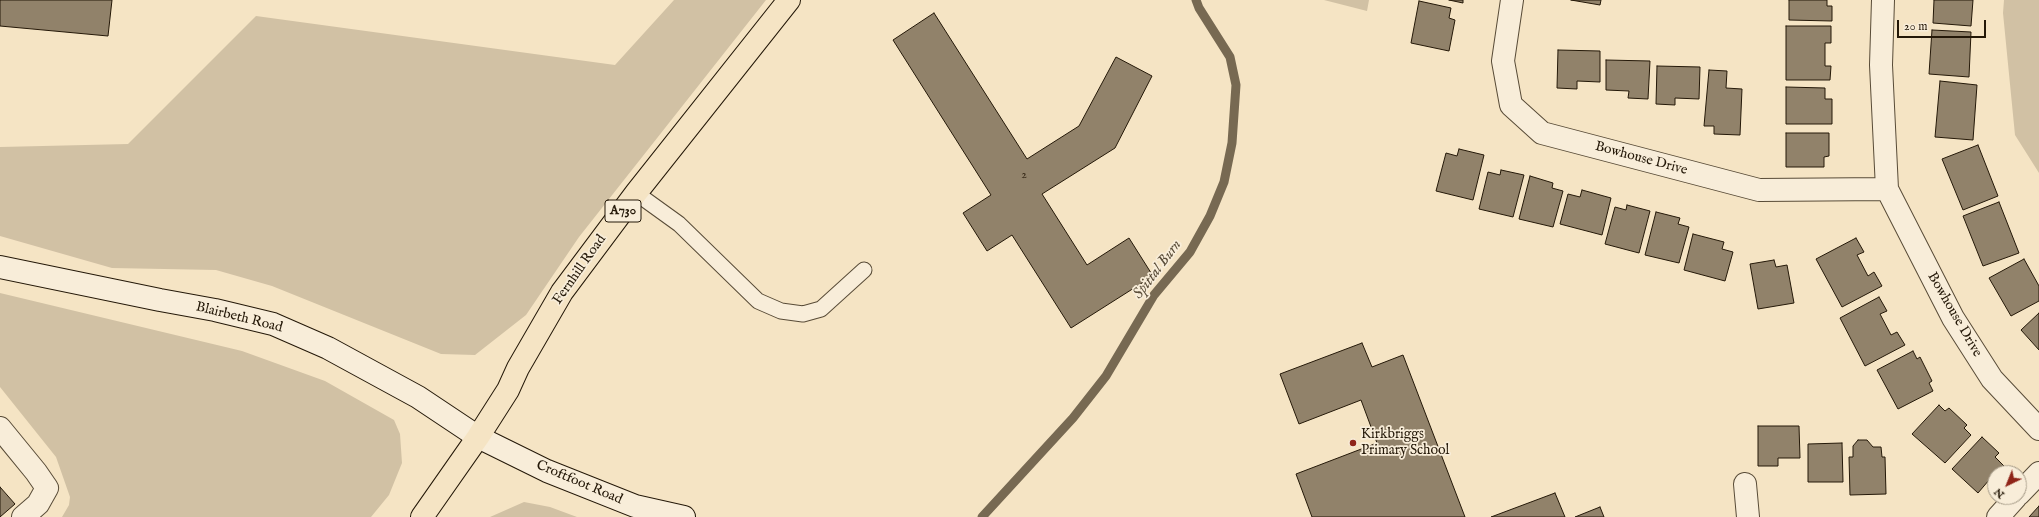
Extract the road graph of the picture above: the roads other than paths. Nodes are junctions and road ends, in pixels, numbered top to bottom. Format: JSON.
{"nodes":[{"id":1,"x":789,"y":0,"type":"edge"},
{"id":2,"x":1512,"y":0,"type":"edge"},
{"id":3,"x":1883,"y":0,"type":"edge"},
{"id":4,"x":1887,"y":189,"type":"junction"},
{"id":5,"x":636,"y":193,"type":"junction"},
{"id":6,"x":0,"y":267,"type":"edge"},
{"id":7,"x":864,"y":270,"type":"dead end"},
{"id":8,"x":0,"y":428,"type":"edge"},
{"id":9,"x":2039,"y":429,"type":"edge"},
{"id":10,"x":478,"y":437,"type":"junction"},
{"id":11,"x":2039,"y":472,"type":"edge"},
{"id":12,"x":1745,"y":484,"type":"dead end"},
{"id":13,"x":2027,"y":485,"type":"edge"},
{"id":14,"x":2009,"y":505,"type":"edge"},
{"id":15,"x":30,"y":511,"type":"edge"},
{"id":16,"x":422,"y":517,"type":"edge"},
{"id":17,"x":684,"y":517,"type":"edge"},
{"id":18,"x":1748,"y":517,"type":"edge"},
{"id":19,"x":1998,"y":517,"type":"edge"}],
"edges":[{"from":1,"to":5,"type":"main road","name":"Fernhill Road","number":"A730"},
{"from":2,"to":4,"type":"street","name":"Bowhouse Drive"},
{"from":3,"to":4,"type":"street","name":"Bowhouse Drive"},
{"from":4,"to":9,"type":"street","name":"Bowhouse Drive"},
{"from":5,"to":7,"type":"lane"},
{"from":5,"to":10,"type":"main road","name":"Fernhill Road","number":"A730"},
{"from":6,"to":10,"type":"street","name":"Blairbeth Road"},
{"from":8,"to":15,"type":"street"},
{"from":10,"to":16,"type":"main road","name":"Fernhill Road","number":"A730"},
{"from":10,"to":17,"type":"street","name":"Croftfoot Road"},
{"from":11,"to":13,"type":"street"},
{"from":12,"to":18,"type":"street"},
{"from":14,"to":19,"type":"street"}]}
